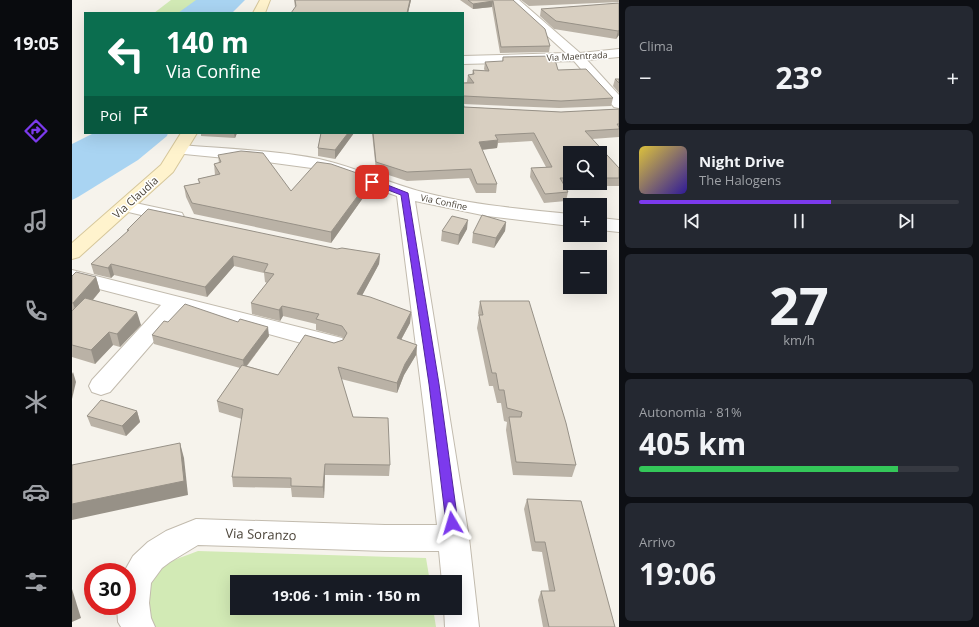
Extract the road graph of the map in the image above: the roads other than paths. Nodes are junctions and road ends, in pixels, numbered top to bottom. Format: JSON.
{"nodes":[{"id":1,"x":265,"y":0,"type":"edge"},
{"id":2,"x":513,"y":0,"type":"edge"},
{"id":3,"x":542,"y":11,"type":"edge"},
{"id":4,"x":259,"y":12,"type":"edge"},
{"id":5,"x":526,"y":12,"type":"junction"},
{"id":6,"x":619,"y":53,"type":"edge"},
{"id":7,"x":577,"y":58,"type":"junction"},
{"id":8,"x":464,"y":60,"type":"edge"},
{"id":9,"x":619,"y":104,"type":"edge"},
{"id":10,"x":619,"y":111,"type":"edge"},
{"id":11,"x":604,"y":112,"type":"edge"},
{"id":12,"x":188,"y":134,"type":"edge"},
{"id":13,"x":180,"y":150,"type":"junction"},
{"id":14,"x":405,"y":193,"type":"junction"},
{"id":15,"x":126,"y":206,"type":"junction"},
{"id":16,"x":563,"y":219,"type":"edge"},
{"id":17,"x":194,"y":221,"type":"edge"},
{"id":18,"x":607,"y":225,"type":"edge"},
{"id":19,"x":619,"y":226,"type":"edge"},
{"id":20,"x":72,"y":253,"type":"edge"},
{"id":21,"x":72,"y":276,"type":"edge"},
{"id":22,"x":176,"y":302,"type":"junction"},
{"id":23,"x":334,"y":344,"type":"edge"},
{"id":24,"x":101,"y":386,"type":"dead end"},
{"id":25,"x":454,"y":538,"type":"junction"},
{"id":26,"x":138,"y":627,"type":"edge"},
{"id":27,"x":462,"y":627,"type":"edge"}],
"edges":[{"from":1,"to":4,"type":"street"},
{"from":2,"to":5,"type":"street"},
{"from":3,"to":5,"type":"street"},
{"from":5,"to":7,"type":"street"},
{"from":6,"to":7,"type":"street","name":"Via Maentrada"},
{"from":7,"to":8,"type":"street","name":"Via Maentrada"},
{"from":7,"to":9,"type":"street"},
{"from":10,"to":11,"type":"street"},
{"from":12,"to":13,"type":"street","name":"Via Claudia"},
{"from":13,"to":14,"type":"street","name":"Via Confine"},
{"from":13,"to":15,"type":"street","name":"Via Claudia"},
{"from":14,"to":16,"type":"street","name":"Via Confine"},
{"from":14,"to":25,"type":"street"},
{"from":15,"to":17,"type":"street"},
{"from":15,"to":20,"type":"street","name":"Via Claudia"},
{"from":18,"to":19,"type":"street"},
{"from":21,"to":22,"type":"street"},
{"from":22,"to":23,"type":"street"},
{"from":22,"to":24,"type":"street"},
{"from":25,"to":26,"type":"street","name":"Via Soranzo"},
{"from":25,"to":27,"type":"street"}]}
